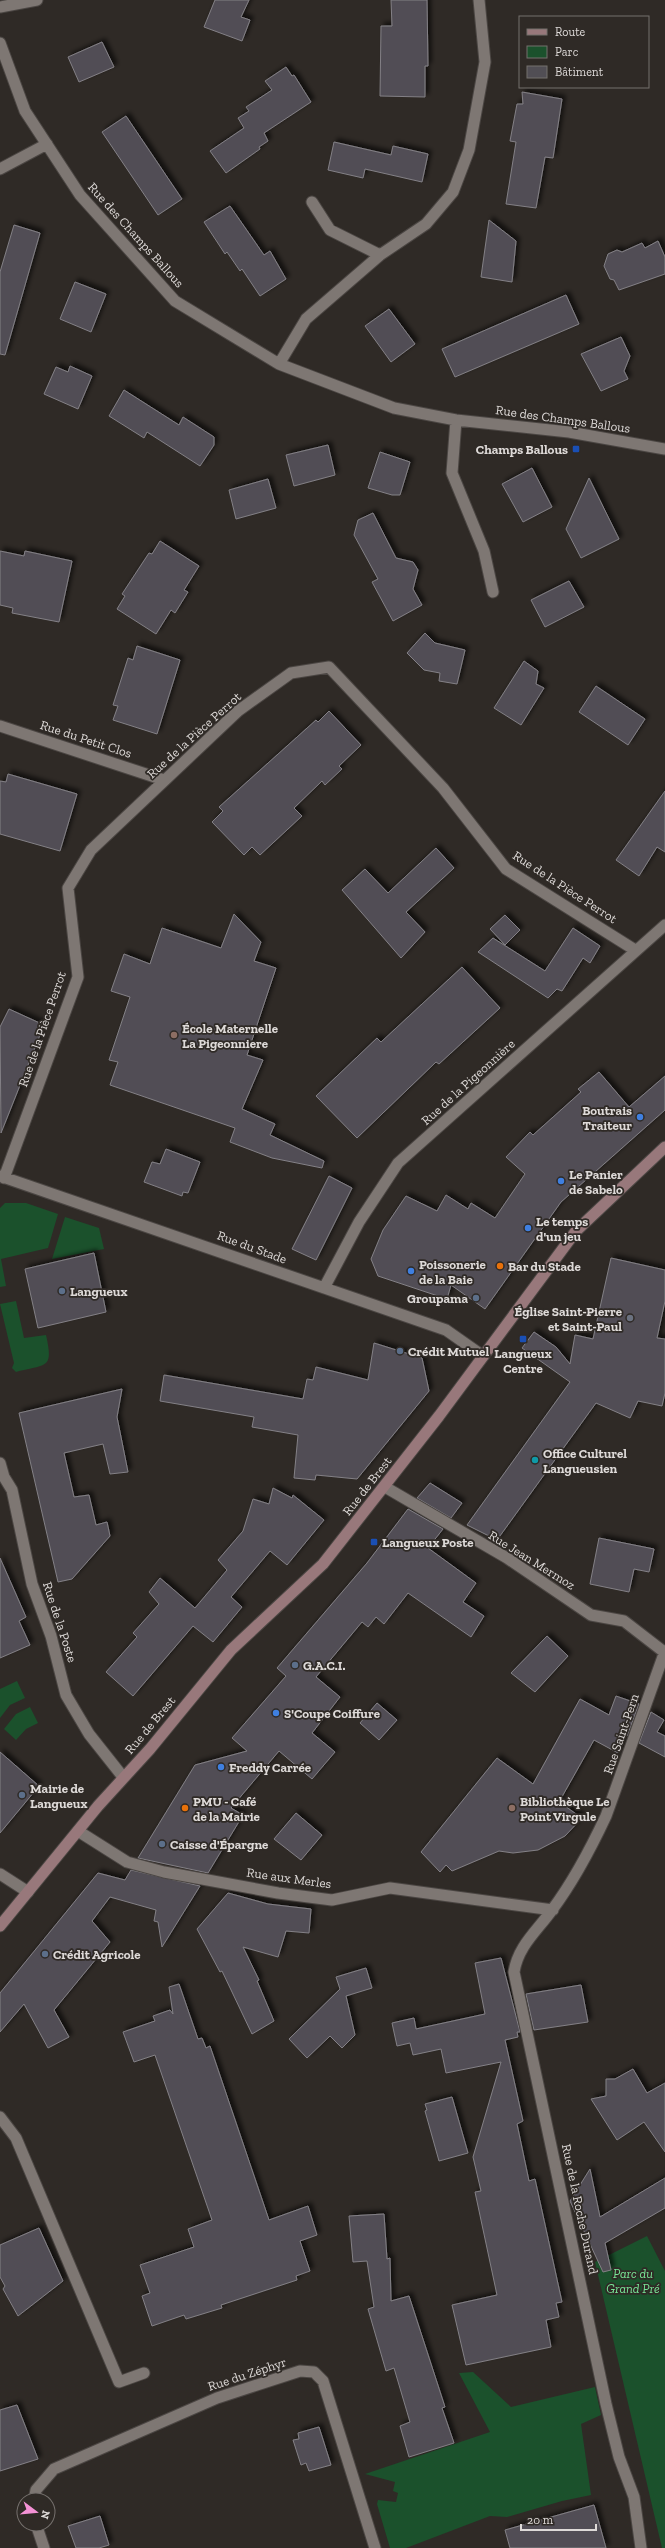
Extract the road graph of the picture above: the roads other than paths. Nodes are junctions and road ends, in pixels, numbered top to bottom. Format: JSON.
{"nodes":[{"id":1,"x":37,"y":0,"type":"edge"},
{"id":2,"x":479,"y":0,"type":"edge"},
{"id":3,"x":0,"y":7,"type":"edge"},
{"id":4,"x":0,"y":43,"type":"edge"},
{"id":5,"x":47,"y":144,"type":"junction"},
{"id":6,"x":0,"y":169,"type":"edge"},
{"id":7,"x":312,"y":202,"type":"dead end"},
{"id":8,"x":380,"y":255,"type":"junction"},
{"id":9,"x":279,"y":364,"type":"junction"},
{"id":10,"x":456,"y":420,"type":"junction"},
{"id":11,"x":665,"y":449,"type":"edge"},
{"id":12,"x":493,"y":592,"type":"dead end"},
{"id":13,"x":0,"y":726,"type":"edge"},
{"id":14,"x":164,"y":780,"type":"junction"},
{"id":15,"x":665,"y":925,"type":"edge"},
{"id":16,"x":635,"y":950,"type":"junction"},
{"id":17,"x":665,"y":1147,"type":"edge"},
{"id":18,"x":1,"y":1178,"type":"edge"},
{"id":19,"x":324,"y":1288,"type":"junction"},
{"id":20,"x":483,"y":1356,"type":"junction"},
{"id":21,"x":0,"y":1463,"type":"edge"},
{"id":22,"x":385,"y":1487,"type":"junction"},
{"id":23,"x":665,"y":1651,"type":"edge"},
{"id":24,"x":123,"y":1777,"type":"junction"},
{"id":25,"x":78,"y":1831,"type":"junction"},
{"id":26,"x":0,"y":1874,"type":"edge"},
{"id":27,"x":28,"y":1892,"type":"junction"},
{"id":28,"x":553,"y":1910,"type":"junction"},
{"id":29,"x":0,"y":1926,"type":"edge"},
{"id":30,"x":0,"y":2117,"type":"edge"},
{"id":31,"x":144,"y":2373,"type":"dead end"},
{"id":32,"x":36,"y":2492,"type":"edge"},
{"id":33,"x":39,"y":2532,"type":"edge"},
{"id":34,"x":44,"y":2548,"type":"edge"},
{"id":35,"x":376,"y":2548,"type":"edge"},
{"id":36,"x":641,"y":2548,"type":"edge"}],
"edges":[{"from":1,"to":3,"type":"street"},
{"from":2,"to":8,"type":"street"},
{"from":4,"to":5,"type":"street","name":"Rue des Champs Ballous"},
{"from":5,"to":6,"type":"street"},
{"from":5,"to":9,"type":"street","name":"Rue des Champs Ballous"},
{"from":7,"to":8,"type":"street"},
{"from":8,"to":9,"type":"street"},
{"from":9,"to":10,"type":"street","name":"Rue des Champs Ballous"},
{"from":10,"to":11,"type":"street","name":"Rue des Champs Ballous"},
{"from":10,"to":12,"type":"street"},
{"from":13,"to":14,"type":"street","name":"Rue du Petit Clos"},
{"from":14,"to":16,"type":"street","name":"Rue de la Pièce Perrot"},
{"from":14,"to":18,"type":"street","name":"Rue de la Pièce Perrot"},
{"from":15,"to":16,"type":"street","name":"Rue de la Pigeonnière"},
{"from":16,"to":19,"type":"street","name":"Rue de la Pigeonnière"},
{"from":17,"to":20,"type":"main road","name":"Rue de Brest"},
{"from":18,"to":19,"type":"street","name":"Rue du Stade"},
{"from":19,"to":20,"type":"street","name":"Rue du Stade"},
{"from":20,"to":22,"type":"main road","name":"Rue de Brest"},
{"from":21,"to":24,"type":"street","name":"Rue de la Poste"},
{"from":22,"to":23,"type":"street","name":"Rue Jean Mermoz"},
{"from":22,"to":24,"type":"main road","name":"Rue de Brest"},
{"from":23,"to":28,"type":"street","name":"Rue Saint-Pern"},
{"from":24,"to":25,"type":"main road","name":"Rue de Brest"},
{"from":25,"to":27,"type":"main road","name":"Rue de Brest"},
{"from":25,"to":28,"type":"street","name":"Rue aux Merles"},
{"from":26,"to":27,"type":"street"},
{"from":27,"to":29,"type":"main road","name":"Rue de Brest"},
{"from":28,"to":36,"type":"street","name":"Rue de la Roche Durand"},
{"from":30,"to":31,"type":"street"},
{"from":32,"to":35,"type":"street","name":"Rue du Zéphyr"},
{"from":33,"to":34,"type":"street"}]}
